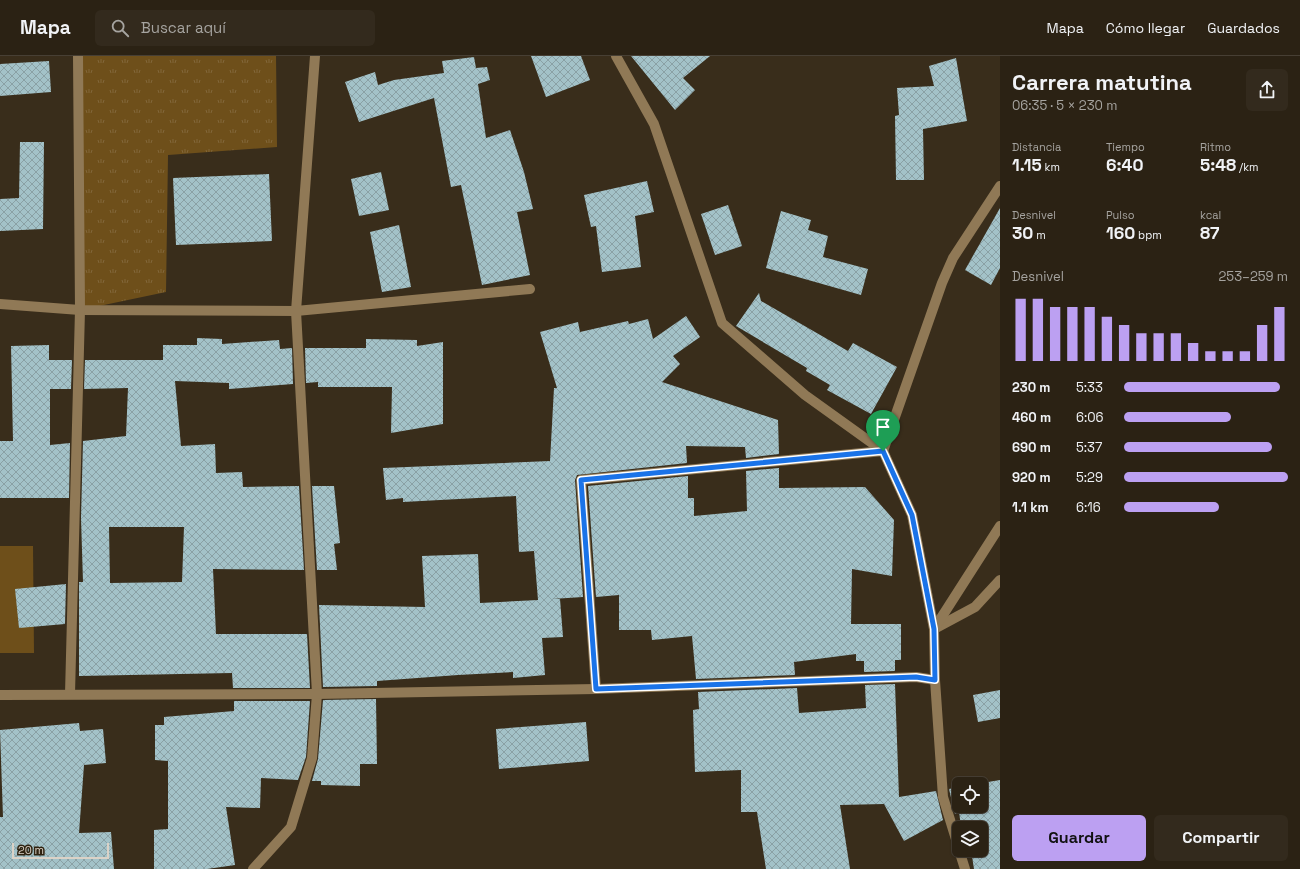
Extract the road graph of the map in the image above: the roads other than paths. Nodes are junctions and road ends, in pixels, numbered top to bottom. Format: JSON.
{"nodes":[{"id":1,"x":78,"y":56,"type":"edge"},
{"id":2,"x":315,"y":56,"type":"edge"},
{"id":3,"x":616,"y":56,"type":"edge"},
{"id":4,"x":1000,"y":186,"type":"edge"},
{"id":5,"x":530,"y":289,"type":"dead end"},
{"id":6,"x":0,"y":304,"type":"edge"},
{"id":7,"x":80,"y":310,"type":"junction"},
{"id":8,"x":296,"y":311,"type":"junction"},
{"id":9,"x":883,"y":451,"type":"junction"},
{"id":10,"x":1000,"y":526,"type":"edge"},
{"id":11,"x":1000,"y":580,"type":"edge"},
{"id":12,"x":934,"y":629,"type":"junction"},
{"id":13,"x":935,"y":680,"type":"junction"},
{"id":14,"x":596,"y":689,"type":"junction"},
{"id":15,"x":70,"y":694,"type":"junction"},
{"id":16,"x":317,"y":694,"type":"junction"},
{"id":17,"x":0,"y":695,"type":"edge"},
{"id":18,"x":952,"y":827,"type":"edge"},
{"id":19,"x":961,"y":857,"type":"edge"},
{"id":20,"x":253,"y":869,"type":"edge"},
{"id":21,"x":965,"y":869,"type":"edge"}],
"edges":[{"from":1,"to":7,"type":"street"},
{"from":2,"to":8,"type":"street"},
{"from":3,"to":9,"type":"street"},
{"from":4,"to":9,"type":"street"},
{"from":5,"to":8,"type":"street"},
{"from":6,"to":7,"type":"street"},
{"from":7,"to":8,"type":"street"},
{"from":7,"to":15,"type":"street"},
{"from":8,"to":16,"type":"street"},
{"from":9,"to":12,"type":"street"},
{"from":9,"to":14,"type":"street"},
{"from":10,"to":12,"type":"street"},
{"from":11,"to":12,"type":"street"},
{"from":12,"to":13,"type":"street"},
{"from":13,"to":14,"type":"street"},
{"from":13,"to":18,"type":"street"},
{"from":14,"to":16,"type":"street"},
{"from":15,"to":16,"type":"street"},
{"from":15,"to":17,"type":"street"},
{"from":16,"to":20,"type":"street"},
{"from":19,"to":21,"type":"street"}]}
